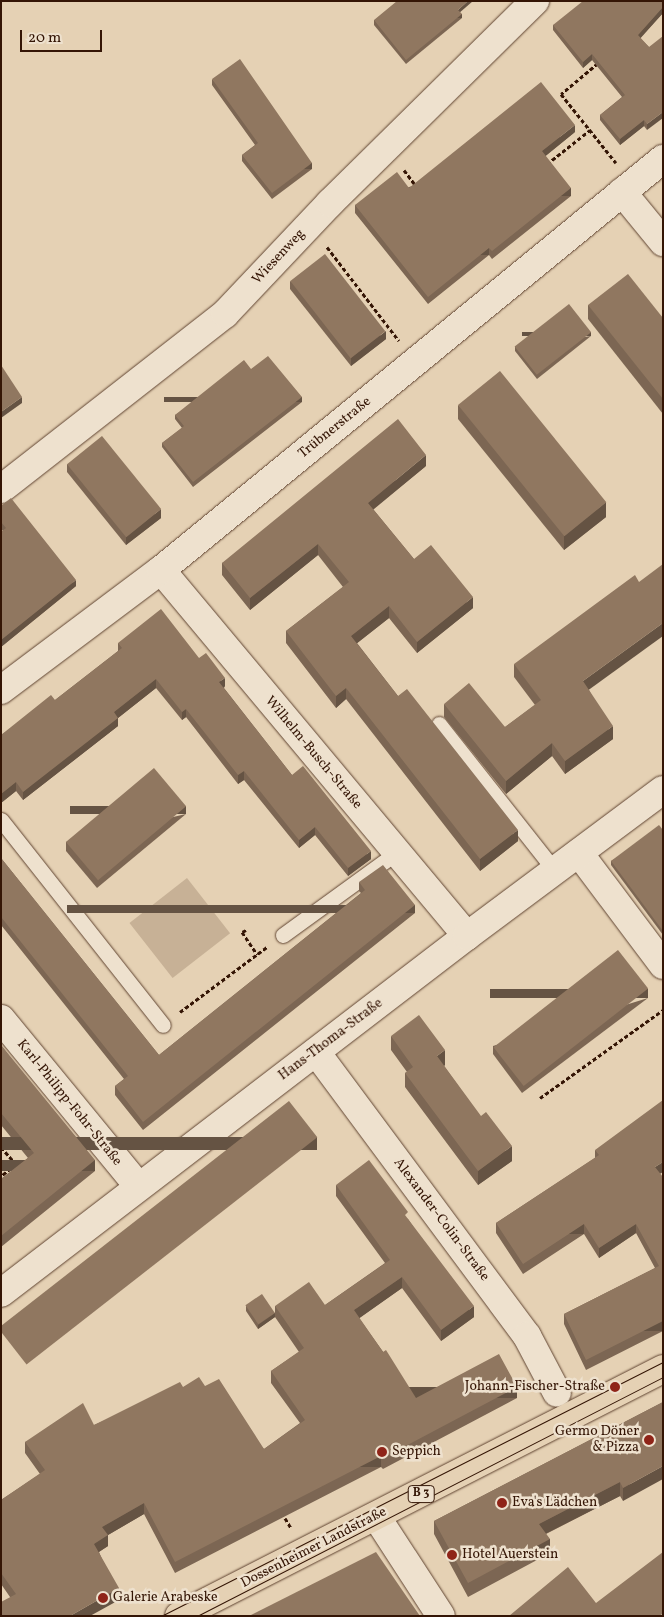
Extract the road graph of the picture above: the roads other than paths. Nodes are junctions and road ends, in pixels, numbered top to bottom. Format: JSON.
{"nodes":[{"id":1,"x":535,"y":1,"type":"edge"},
{"id":2,"x":663,"y":159,"type":"edge"},
{"id":3,"x":627,"y":188,"type":"junction"},
{"id":4,"x":663,"y":242,"type":"edge"},
{"id":5,"x":1,"y":489,"type":"edge"},
{"id":6,"x":161,"y":570,"type":"junction"},
{"id":7,"x":1,"y":690,"type":"edge"},
{"id":8,"x":438,"y":724,"type":"dead end"},
{"id":9,"x":663,"y":790,"type":"edge"},
{"id":10,"x":1,"y":820,"type":"edge"},
{"id":11,"x":580,"y":852,"type":"junction"},
{"id":12,"x":396,"y":853,"type":"junction"},
{"id":13,"x":555,"y":871,"type":"junction"},
{"id":14,"x":284,"y":935,"type":"road end"},
{"id":15,"x":467,"y":936,"type":"junction"},
{"id":16,"x":663,"y":964,"type":"edge"},
{"id":17,"x":1,"y":1019,"type":"edge"},
{"id":18,"x":163,"y":1025,"type":"road end"},
{"id":19,"x":316,"y":1052,"type":"junction"},
{"id":20,"x":138,"y":1186,"type":"junction"},
{"id":21,"x":1,"y":1293,"type":"edge"},
{"id":22,"x":663,"y":1369,"type":"edge"},
{"id":23,"x":557,"y":1393,"type":"dead end"},
{"id":24,"x":376,"y":1516,"type":"junction"},
{"id":25,"x":179,"y":1616,"type":"edge"},
{"id":26,"x":442,"y":1616,"type":"edge"}],
"edges":[{"from":1,"to":5,"type":"street","name":"Wiesenweg"},
{"from":2,"to":3,"type":"street","name":"Trübnerstraße"},
{"from":3,"to":4,"type":"street"},
{"from":3,"to":6,"type":"street","name":"Trübnerstraße"},
{"from":6,"to":7,"type":"street","name":"Trübnerstraße"},
{"from":6,"to":12,"type":"street","name":"Wilhelm-Busch-Straße"},
{"from":8,"to":13,"type":"lane"},
{"from":9,"to":11,"type":"street","name":"Hans-Thoma-Straße"},
{"from":10,"to":18,"type":"lane"},
{"from":11,"to":13,"type":"street","name":"Hans-Thoma-Straße"},
{"from":11,"to":16,"type":"street"},
{"from":12,"to":14,"type":"lane"},
{"from":12,"to":15,"type":"street","name":"Wilhelm-Busch-Straße"},
{"from":13,"to":15,"type":"street","name":"Hans-Thoma-Straße"},
{"from":15,"to":19,"type":"street","name":"Hans-Thoma-Straße"},
{"from":17,"to":20,"type":"street","name":"Karl-Philipp-Fohr-Straße"},
{"from":19,"to":20,"type":"street","name":"Hans-Thoma-Straße"},
{"from":19,"to":23,"type":"street","name":"Alexander-Colin-Straße"},
{"from":20,"to":21,"type":"street","name":"Hans-Thoma-Straße"},
{"from":22,"to":24,"type":"main road","name":"Dossenheimer Landstraße","number":"B 3"},
{"from":24,"to":25,"type":"main road","name":"Dossenheimer Landstraße","number":"B 3"},
{"from":24,"to":26,"type":"street"}]}
